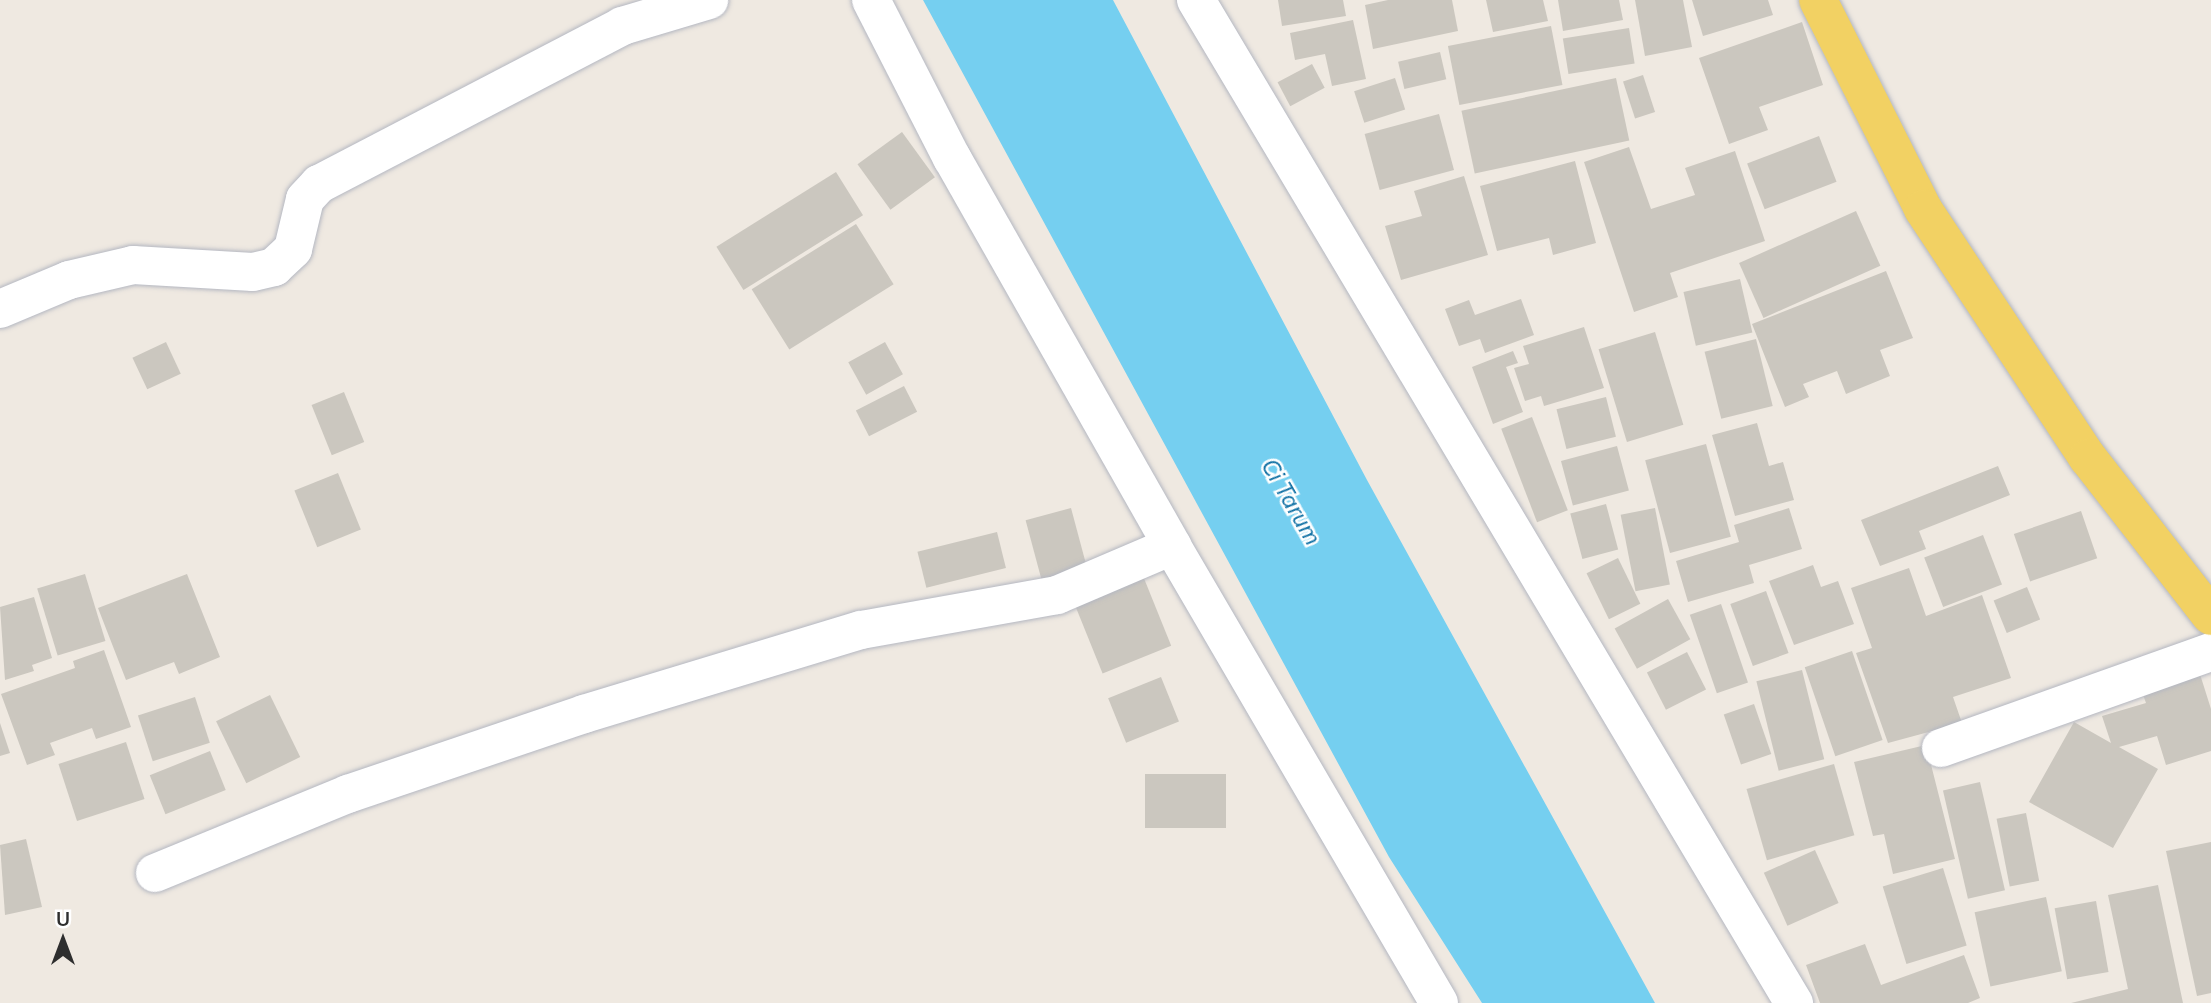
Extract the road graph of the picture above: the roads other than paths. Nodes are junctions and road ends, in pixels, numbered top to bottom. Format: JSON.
{"nodes":[{"id":1,"x":709,"y":0,"type":"edge"},
{"id":2,"x":871,"y":0,"type":"edge"},
{"id":3,"x":1196,"y":0,"type":"edge"},
{"id":4,"x":1818,"y":0,"type":"edge"},
{"id":5,"x":0,"y":309,"type":"edge"},
{"id":6,"x":1172,"y":546,"type":"junction"},
{"id":7,"x":2211,"y":616,"type":"edge"},
{"id":8,"x":2211,"y":652,"type":"edge"},
{"id":9,"x":1941,"y":748,"type":"dead end"},
{"id":10,"x":155,"y":873,"type":"dead end"},
{"id":11,"x":1439,"y":1003,"type":"edge"},
{"id":12,"x":1794,"y":1003,"type":"edge"}],
"edges":[{"from":1,"to":5,"type":"street"},
{"from":2,"to":6,"type":"street"},
{"from":3,"to":12,"type":"street"},
{"from":4,"to":7,"type":"main road"},
{"from":6,"to":10,"type":"street"},
{"from":6,"to":11,"type":"street"},
{"from":8,"to":9,"type":"street"}]}
